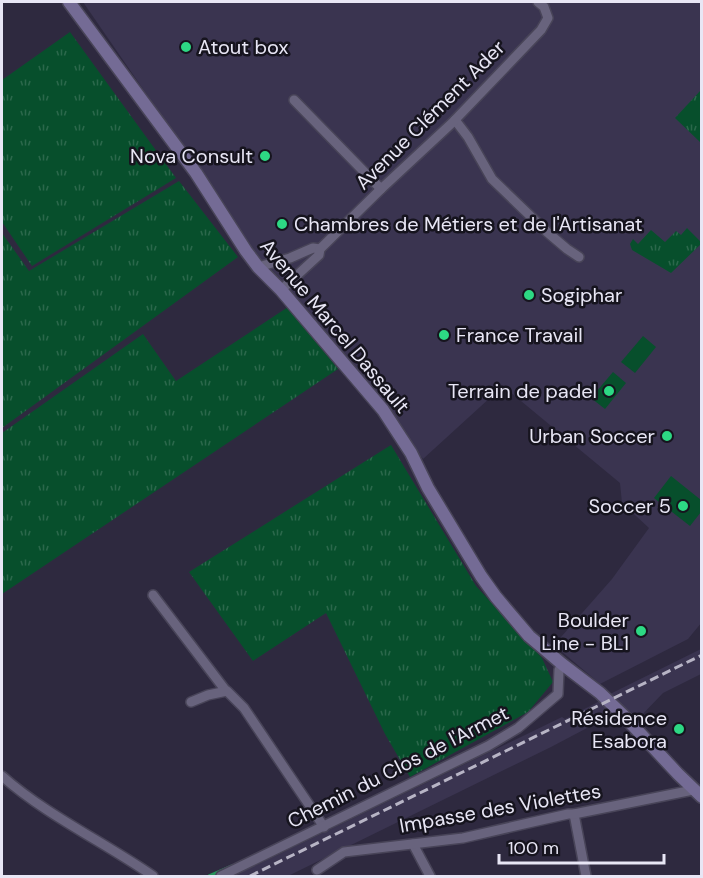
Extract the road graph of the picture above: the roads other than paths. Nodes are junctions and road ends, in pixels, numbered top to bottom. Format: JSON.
{"nodes":[{"id":1,"x":69,"y":2,"type":"edge"},
{"id":2,"x":538,"y":2,"type":"edge"},
{"id":3,"x":294,"y":100,"type":"dead end"},
{"id":4,"x":455,"y":120,"type":"junction"},
{"id":5,"x":381,"y":189,"type":"junction"},
{"id":6,"x":320,"y":249,"type":"junction"},
{"id":7,"x":579,"y":257,"type":"dead end"},
{"id":8,"x":258,"y":267,"type":"junction"},
{"id":9,"x":281,"y":290,"type":"junction"},
{"id":10,"x":153,"y":595,"type":"dead end"},
{"id":11,"x":562,"y":664,"type":"junction"},
{"id":12,"x":226,"y":691,"type":"junction"},
{"id":13,"x":191,"y":702,"type":"dead end"},
{"id":14,"x":2,"y":776,"type":"edge"},
{"id":15,"x":697,"y":793,"type":"edge"},
{"id":16,"x":574,"y":814,"type":"junction"},
{"id":17,"x":322,"y":824,"type":"junction"},
{"id":18,"x":413,"y":844,"type":"junction"},
{"id":19,"x":317,"y":870,"type":"dead end"},
{"id":20,"x":153,"y":876,"type":"edge"},
{"id":21,"x":221,"y":876,"type":"edge"},
{"id":22,"x":430,"y":876,"type":"edge"},
{"id":23,"x":586,"y":876,"type":"edge"}],
"edges":[{"from":1,"to":8,"type":"street","name":"Avenue Marcel Dassault"},
{"from":2,"to":4,"type":"street","name":"Avenue Clément Ader"},
{"from":3,"to":5,"type":"street"},
{"from":4,"to":5,"type":"street","name":"Avenue Clément Ader"},
{"from":4,"to":7,"type":"street"},
{"from":5,"to":6,"type":"street","name":"Avenue Clément Ader"},
{"from":6,"to":8,"type":"street"},
{"from":6,"to":9,"type":"street","name":"Avenue Clément Ader"},
{"from":8,"to":9,"type":"street","name":"Avenue Marcel Dassault"},
{"from":9,"to":11,"type":"street","name":"Avenue Marcel Dassault"},
{"from":10,"to":12,"type":"street"},
{"from":11,"to":15,"type":"street","name":"Avenue Marcel Dassault"},
{"from":11,"to":17,"type":"street","name":"Chemin du Clos de l'Armet"},
{"from":12,"to":13,"type":"street"},
{"from":12,"to":17,"type":"street"},
{"from":14,"to":20,"type":"street"},
{"from":15,"to":16,"type":"street","name":"Impasse des Violettes"},
{"from":16,"to":18,"type":"street","name":"Impasse des Violettes"},
{"from":16,"to":23,"type":"street"},
{"from":17,"to":21,"type":"street","name":"Chemin du Clos de l'Armet"},
{"from":18,"to":19,"type":"street","name":"Impasse des Violettes"},
{"from":18,"to":22,"type":"street"}]}
